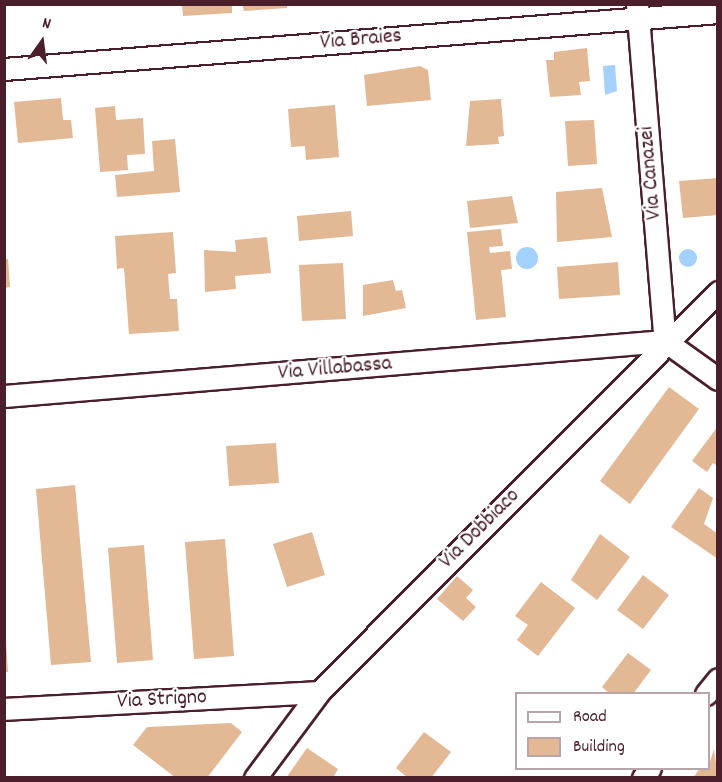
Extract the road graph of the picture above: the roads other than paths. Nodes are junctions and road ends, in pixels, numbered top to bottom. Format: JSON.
{"nodes":[{"id":1,"x":638,"y":11,"type":"edge"},
{"id":2,"x":717,"y":12,"type":"edge"},
{"id":3,"x":4,"y":69,"type":"edge"},
{"id":4,"x":717,"y":292,"type":"edge"},
{"id":5,"x":665,"y":341,"type":"junction"},
{"id":6,"x":717,"y":379,"type":"edge"},
{"id":7,"x":4,"y":396,"type":"edge"},
{"id":8,"x":717,"y":679,"type":"edge"},
{"id":9,"x":319,"y":692,"type":"junction"},
{"id":10,"x":707,"y":692,"type":"edge"},
{"id":11,"x":4,"y":709,"type":"edge"},
{"id":12,"x":255,"y":777,"type":"edge"}],
"edges":[{"from":1,"to":2,"type":"street","name":"Via Braies"},
{"from":1,"to":3,"type":"street","name":"Via Braies"},
{"from":1,"to":5,"type":"street","name":"Via Canazei"},
{"from":4,"to":5,"type":"street","name":"Via Dobbiaco"},
{"from":5,"to":6,"type":"street"},
{"from":5,"to":7,"type":"street","name":"Via Villabassa"},
{"from":5,"to":9,"type":"street","name":"Via Dobbiaco"},
{"from":8,"to":10,"type":"street"},
{"from":9,"to":11,"type":"street","name":"Via Strigno"},
{"from":9,"to":12,"type":"street","name":"Via Dobbiaco"}]}
